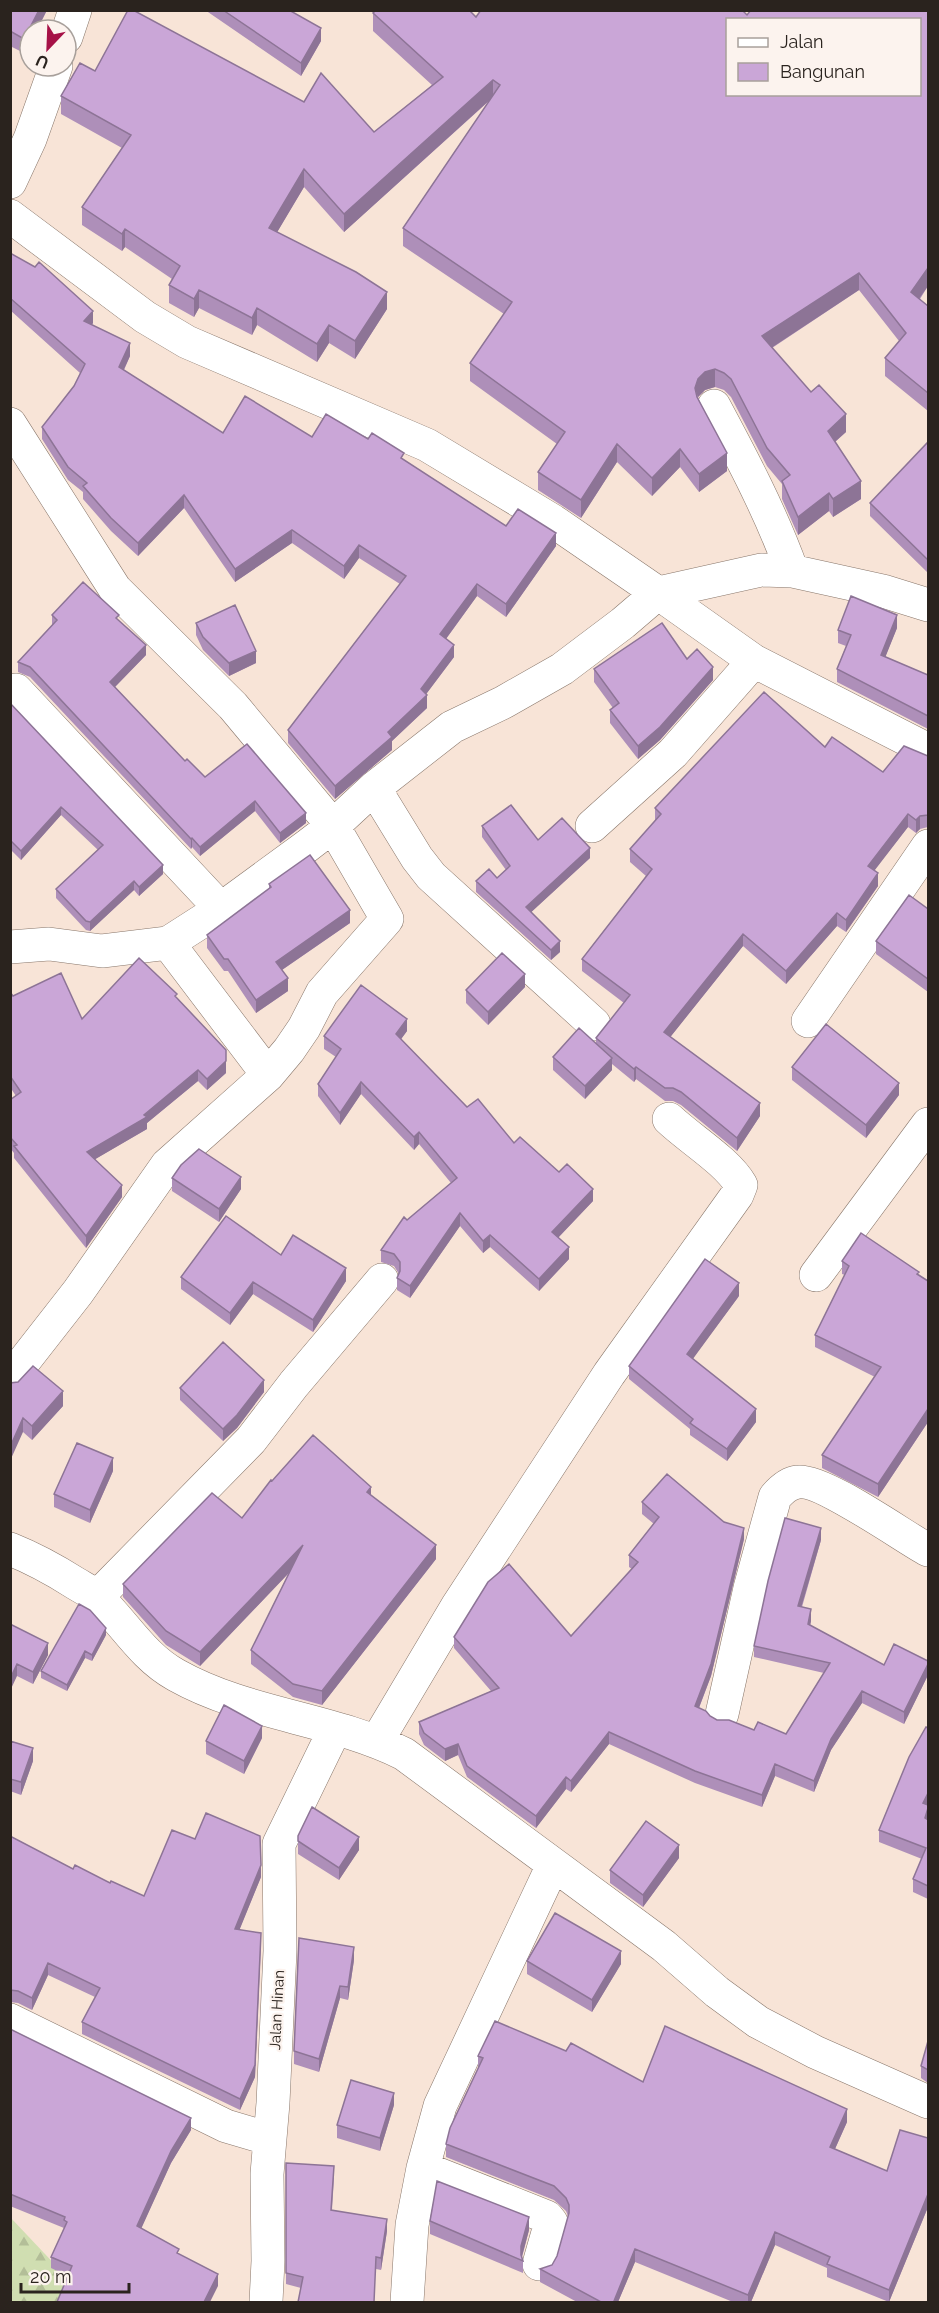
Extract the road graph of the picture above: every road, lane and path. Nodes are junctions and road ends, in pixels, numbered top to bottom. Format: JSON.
{"nodes":[{"id":1,"x":52,"y":78,"type":"edge"},
{"id":2,"x":10,"y":182,"type":"edge"},
{"id":3,"x":10,"y":216,"type":"edge"},
{"id":4,"x":714,"y":406,"type":"dead end"},
{"id":5,"x":10,"y":424,"type":"edge"},
{"id":6,"x":792,"y":571,"type":"junction"},
{"id":7,"x":658,"y":593,"type":"junction"},
{"id":8,"x":928,"y":605,"type":"edge"},
{"id":9,"x":754,"y":661,"type":"junction"},
{"id":10,"x":16,"y":690,"type":"dead end"},
{"id":11,"x":928,"y":750,"type":"edge"},
{"id":12,"x":374,"y":788,"type":"junction"},
{"id":13,"x":333,"y":826,"type":"junction"},
{"id":14,"x":592,"y":826,"type":"dead end"},
{"id":15,"x":928,"y":846,"type":"edge"},
{"id":16,"x":221,"y":909,"type":"junction"},
{"id":17,"x":168,"y":943,"type":"junction"},
{"id":18,"x":10,"y":947,"type":"edge"},
{"id":19,"x":808,"y":1021,"type":"dead end"},
{"id":20,"x":594,"y":1024,"type":"dead end"},
{"id":21,"x":268,"y":1075,"type":"junction"},
{"id":22,"x":669,"y":1119,"type":"dead end"},
{"id":23,"x":928,"y":1124,"type":"edge"},
{"id":24,"x":816,"y":1275,"type":"dead end"},
{"id":25,"x":382,"y":1280,"type":"dead end"},
{"id":26,"x":10,"y":1379,"type":"edge"},
{"id":27,"x":10,"y":1550,"type":"edge"},
{"id":28,"x":928,"y":1550,"type":"edge"},
{"id":29,"x":97,"y":1597,"type":"junction"},
{"id":30,"x":722,"y":1714,"type":"dead end"},
{"id":31,"x":335,"y":1729,"type":"junction"},
{"id":32,"x":377,"y":1741,"type":"junction"},
{"id":33,"x":553,"y":1866,"type":"junction"},
{"id":34,"x":10,"y":2020,"type":"edge"},
{"id":35,"x":928,"y":2102,"type":"edge"},
{"id":36,"x":270,"y":2139,"type":"junction"},
{"id":37,"x":423,"y":2168,"type":"junction"},
{"id":38,"x":539,"y":2264,"type":"dead end"},
{"id":39,"x":266,"y":2302,"type":"edge"},
{"id":40,"x":407,"y":2302,"type":"edge"}],
"edges":[{"from":1,"to":2,"type":"street"},
{"from":3,"to":7,"type":"street"},
{"from":4,"to":6,"type":"street"},
{"from":5,"to":13,"type":"street"},
{"from":6,"to":7,"type":"street"},
{"from":6,"to":8,"type":"street"},
{"from":7,"to":9,"type":"street"},
{"from":7,"to":12,"type":"street"},
{"from":9,"to":11,"type":"street"},
{"from":9,"to":14,"type":"street"},
{"from":10,"to":16,"type":"street"},
{"from":12,"to":13,"type":"street"},
{"from":12,"to":20,"type":"street"},
{"from":13,"to":16,"type":"street"},
{"from":13,"to":21,"type":"street"},
{"from":15,"to":19,"type":"street"},
{"from":16,"to":17,"type":"street"},
{"from":17,"to":18,"type":"street"},
{"from":17,"to":21,"type":"street"},
{"from":21,"to":26,"type":"street"},
{"from":22,"to":32,"type":"street"},
{"from":23,"to":24,"type":"street"},
{"from":25,"to":29,"type":"street"},
{"from":27,"to":29,"type":"street"},
{"from":28,"to":30,"type":"street"},
{"from":29,"to":31,"type":"street"},
{"from":31,"to":32,"type":"street"},
{"from":31,"to":36,"type":"street","name":"Jalan Hinan"},
{"from":32,"to":33,"type":"street"},
{"from":33,"to":35,"type":"street"},
{"from":33,"to":37,"type":"street"},
{"from":34,"to":36,"type":"street"},
{"from":36,"to":39,"type":"street","name":"Jalan Hinan"},
{"from":37,"to":38,"type":"street"},
{"from":37,"to":40,"type":"street"}]}
